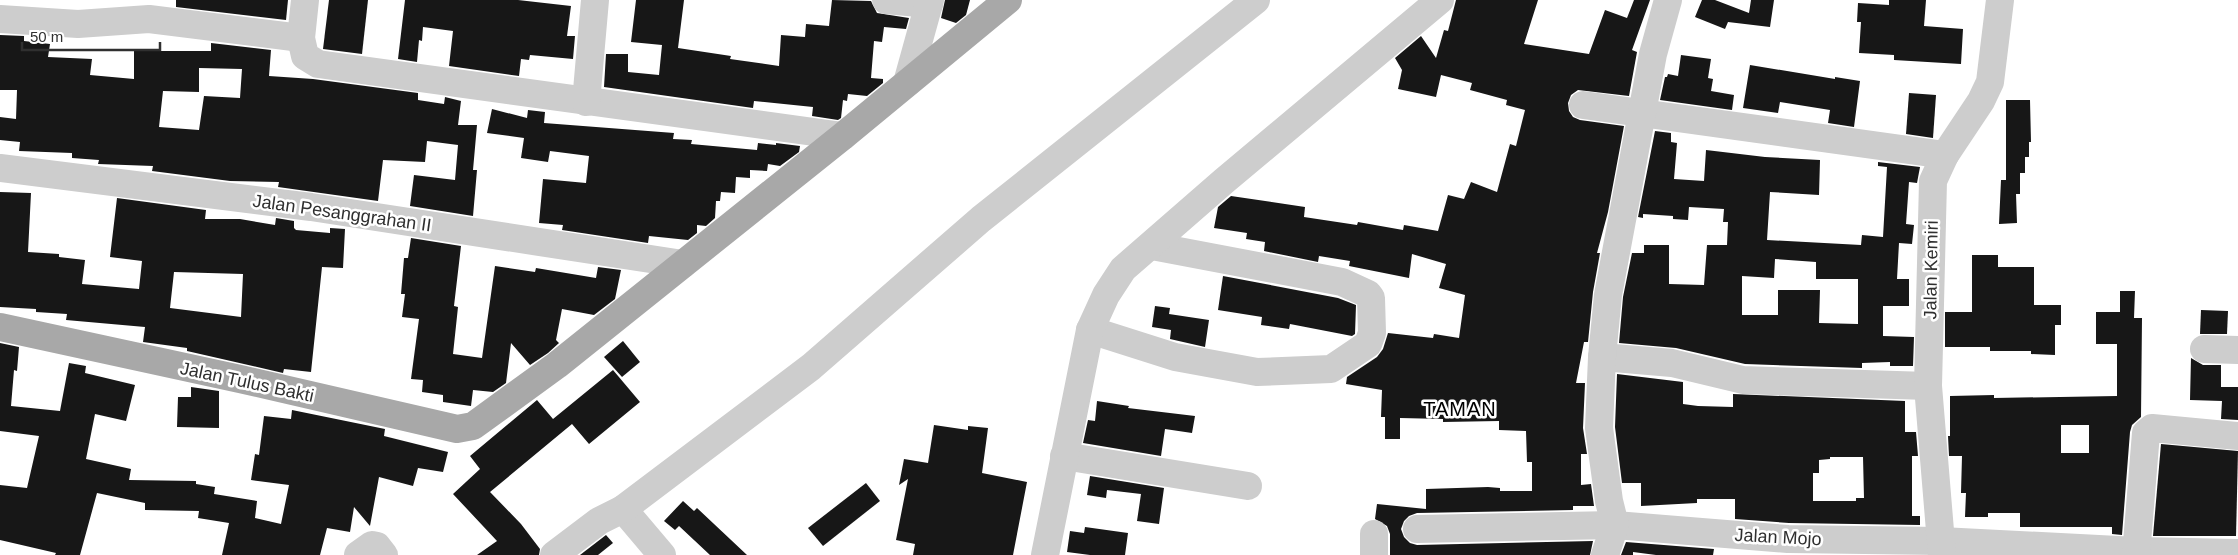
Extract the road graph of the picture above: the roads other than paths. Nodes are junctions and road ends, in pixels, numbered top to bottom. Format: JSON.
{"nodes":[{"id":1,"x":304,"y":0,"type":"edge"},
{"id":2,"x":595,"y":0,"type":"edge"},
{"id":3,"x":886,"y":0,"type":"edge"},
{"id":4,"x":1008,"y":0,"type":"edge"},
{"id":5,"x":1256,"y":0,"type":"edge"},
{"id":6,"x":1440,"y":0,"type":"edge"},
{"id":7,"x":1668,"y":0,"type":"edge"},
{"id":8,"x":2000,"y":0,"type":"edge"},
{"id":9,"x":930,"y":2,"type":"edge"},
{"id":10,"x":133,"y":10,"type":"edge"},
{"id":11,"x":0,"y":19,"type":"edge"},
{"id":12,"x":301,"y":38,"type":"junction"},
{"id":13,"x":907,"y":83,"type":"junction"},
{"id":14,"x":586,"y":102,"type":"junction"},
{"id":15,"x":1583,"y":105,"type":"dead end"},
{"id":16,"x":1642,"y":114,"type":"junction"},
{"id":17,"x":843,"y":136,"type":"junction"},
{"id":18,"x":1945,"y":155,"type":"junction"},
{"id":19,"x":0,"y":168,"type":"edge"},
{"id":20,"x":1152,"y":246,"type":"junction"},
{"id":21,"x":683,"y":264,"type":"junction"},
{"id":22,"x":0,"y":327,"type":"edge"},
{"id":23,"x":1090,"y":330,"type":"junction"},
{"id":24,"x":2204,"y":349,"type":"dead end"},
{"id":25,"x":2238,"y":350,"type":"edge"},
{"id":26,"x":1602,"y":357,"type":"junction"},
{"id":27,"x":1928,"y":386,"type":"junction"},
{"id":28,"x":2238,"y":436,"type":"edge"},
{"id":29,"x":1064,"y":456,"type":"junction"},
{"id":30,"x":1248,"y":486,"type":"dead end"},
{"id":31,"x":623,"y":509,"type":"junction"},
{"id":32,"x":1615,"y":525,"type":"junction"},
{"id":33,"x":1417,"y":529,"type":"dead end"},
{"id":34,"x":1942,"y":548,"type":"edge"},
{"id":35,"x":2238,"y":552,"type":"edge"},
{"id":36,"x":2136,"y":553,"type":"edge"},
{"id":37,"x":358,"y":555,"type":"edge"},
{"id":38,"x":384,"y":555,"type":"edge"},
{"id":39,"x":554,"y":555,"type":"edge"},
{"id":40,"x":662,"y":555,"type":"edge"},
{"id":41,"x":1045,"y":555,"type":"edge"},
{"id":42,"x":1605,"y":555,"type":"edge"}],
"edges":[{"from":1,"to":12,"type":"street"},
{"from":2,"to":14,"type":"street"},
{"from":3,"to":9,"type":"street"},
{"from":4,"to":13,"type":"main road","name":"Jalan Tulus Bakti"},
{"from":5,"to":31,"type":"street"},
{"from":6,"to":20,"type":"street"},
{"from":7,"to":16,"type":"street"},
{"from":8,"to":18,"type":"street","name":"Jalan Kemiri"},
{"from":9,"to":13,"type":"street"},
{"from":10,"to":11,"type":"street"},
{"from":10,"to":12,"type":"street"},
{"from":12,"to":14,"type":"street"},
{"from":13,"to":17,"type":"main road","name":"Jalan Tulus Bakti"},
{"from":14,"to":17,"type":"street"},
{"from":15,"to":16,"type":"street"},
{"from":16,"to":18,"type":"street"},
{"from":16,"to":26,"type":"street"},
{"from":17,"to":21,"type":"main road","name":"Jalan Tulus Bakti"},
{"from":18,"to":27,"type":"street","name":"Jalan Kemiri"},
{"from":19,"to":21,"type":"street","name":"Jalan Pesanggrahan II"},
{"from":20,"to":23,"type":"street"},
{"from":20,"to":23,"type":"street"},
{"from":21,"to":22,"type":"main road","name":"Jalan Tulus Bakti"},
{"from":23,"to":29,"type":"street"},
{"from":24,"to":25,"type":"street"},
{"from":26,"to":27,"type":"street"},
{"from":26,"to":32,"type":"street"},
{"from":27,"to":34,"type":"street","name":"Jalan Kemiri"},
{"from":28,"to":36,"type":"street"},
{"from":29,"to":30,"type":"street"},
{"from":29,"to":41,"type":"street"},
{"from":31,"to":39,"type":"street"},
{"from":31,"to":40,"type":"street"},
{"from":32,"to":33,"type":"street","name":"Jalan Mojo"},
{"from":32,"to":34,"type":"street","name":"Jalan Mojo"},
{"from":32,"to":42,"type":"street"},
{"from":34,"to":36,"type":"street","name":"Jalan Mojo"},
{"from":35,"to":36,"type":"street","name":"Jalan Mojo"},
{"from":37,"to":38,"type":"street"}]}
